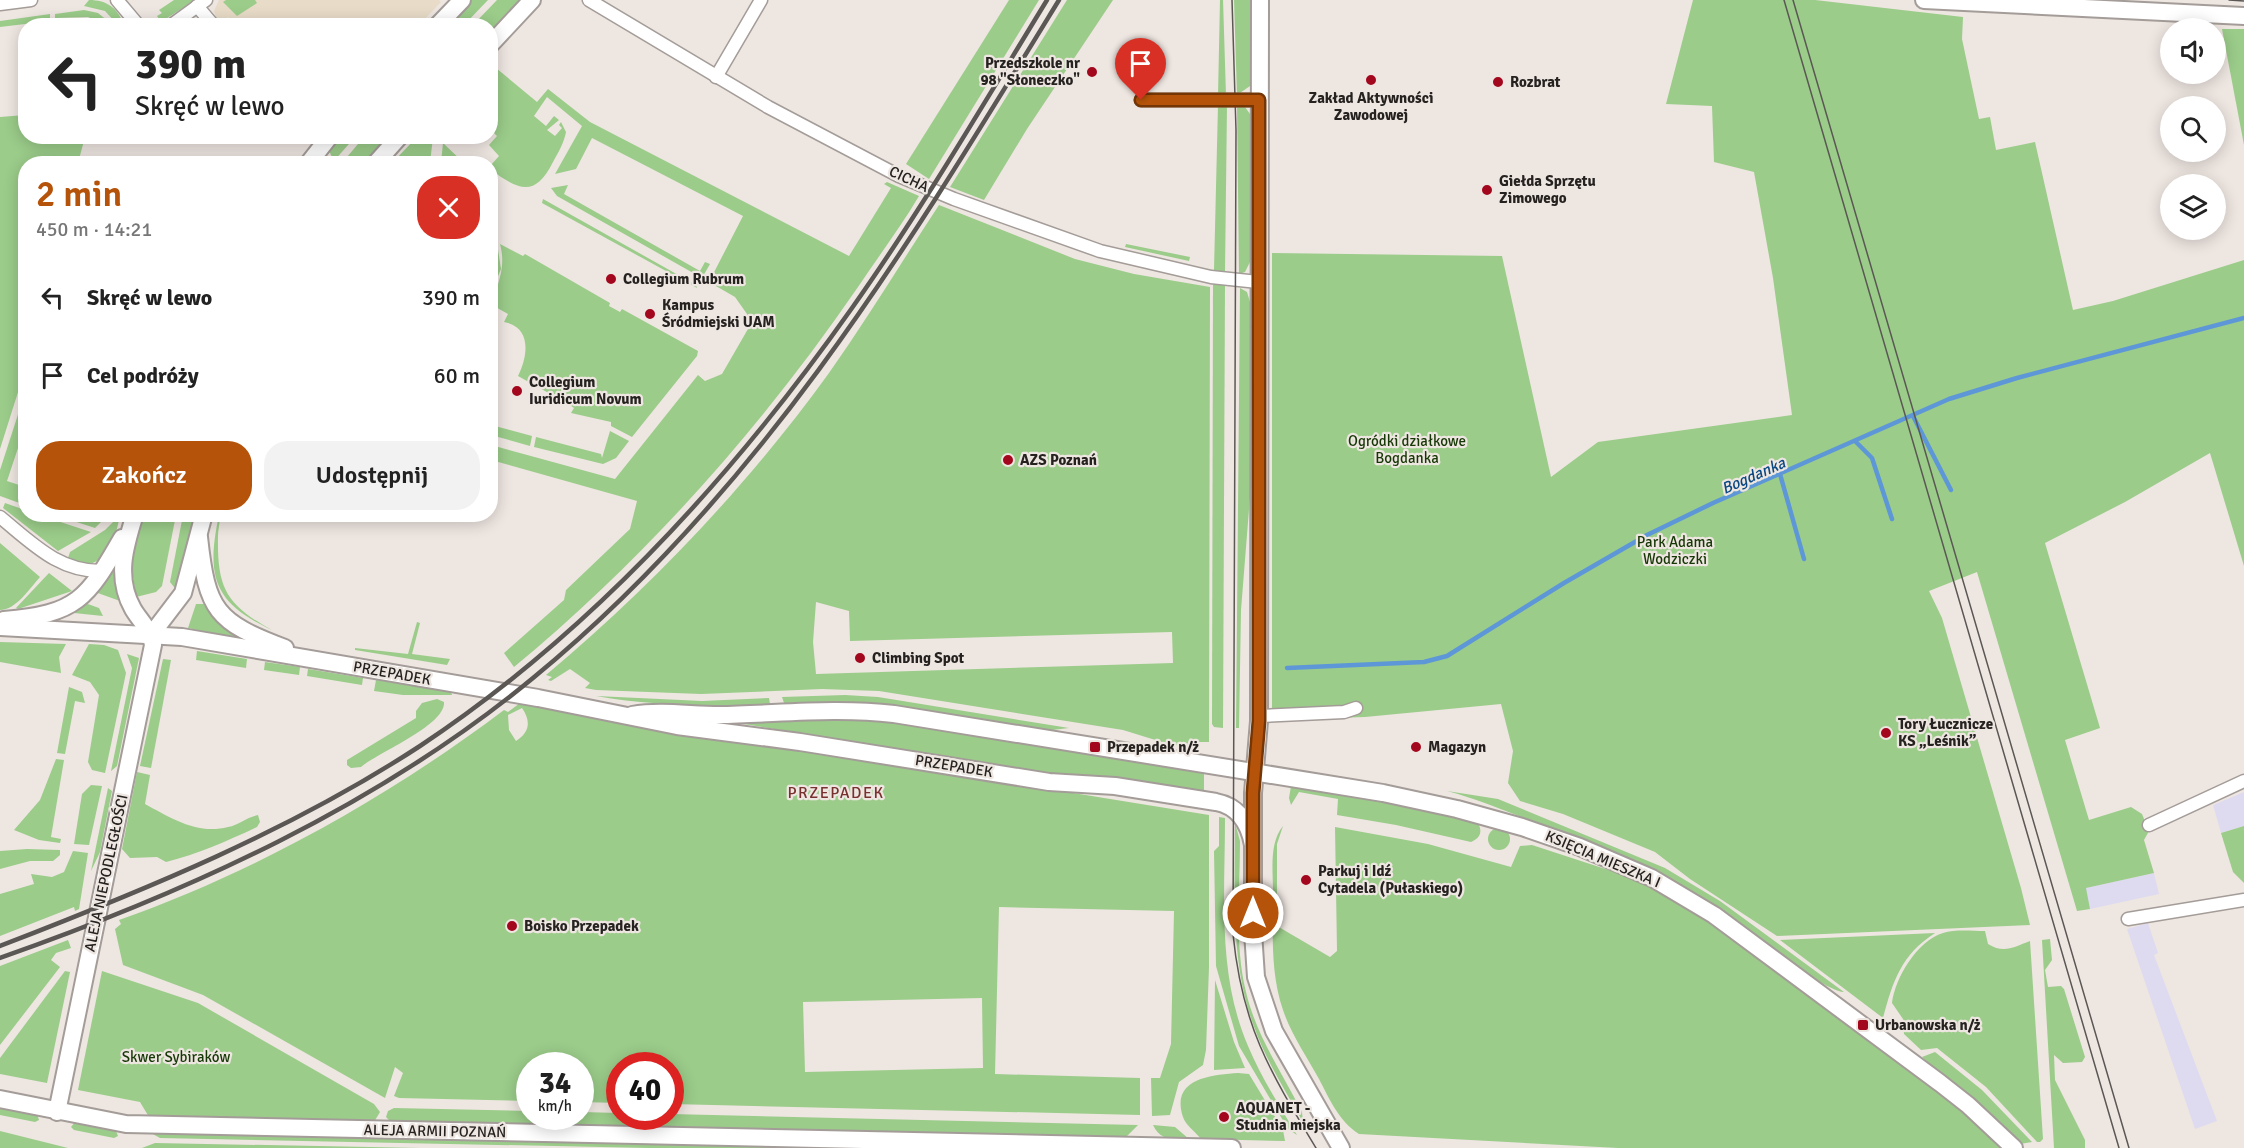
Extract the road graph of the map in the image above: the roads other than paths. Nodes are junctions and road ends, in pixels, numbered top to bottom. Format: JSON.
{"nodes":[{"id":1,"x":31,"y":0,"type":"edge"},
{"id":2,"x":117,"y":0,"type":"edge"},
{"id":3,"x":462,"y":0,"type":"edge"},
{"id":4,"x":531,"y":0,"type":"edge"},
{"id":5,"x":590,"y":0,"type":"edge"},
{"id":6,"x":761,"y":0,"type":"edge"},
{"id":7,"x":1260,"y":0,"type":"edge"},
{"id":8,"x":1924,"y":0,"type":"edge"},
{"id":9,"x":201,"y":3,"type":"edge"},
{"id":10,"x":0,"y":4,"type":"edge"},
{"id":11,"x":2244,"y":16,"type":"edge"},
{"id":12,"x":132,"y":18,"type":"edge"},
{"id":13,"x":181,"y":18,"type":"edge"},
{"id":14,"x":209,"y":18,"type":"edge"},
{"id":15,"x":445,"y":18,"type":"edge"},
{"id":16,"x":498,"y":36,"type":"edge"},
{"id":17,"x":716,"y":78,"type":"junction"},
{"id":18,"x":1141,"y":100,"type":"dead end"},
{"id":19,"x":1259,"y":100,"type":"junction"},
{"id":20,"x":392,"y":144,"type":"edge"},
{"id":21,"x":382,"y":156,"type":"edge"},
{"id":22,"x":1258,"y":282,"type":"junction"},
{"id":23,"x":0,"y":517,"type":"edge"},
{"id":24,"x":131,"y":522,"type":"edge"},
{"id":25,"x":133,"y":522,"type":"edge"},
{"id":26,"x":202,"y":522,"type":"edge"},
{"id":27,"x":199,"y":537,"type":"junction"},
{"id":28,"x":103,"y":571,"type":"junction"},
{"id":29,"x":0,"y":620,"type":"edge"},
{"id":30,"x":0,"y":627,"type":"edge"},
{"id":31,"x":151,"y":635,"type":"junction"},
{"id":32,"x":325,"y":662,"type":"junction"},
{"id":33,"x":1356,"y":708,"type":"dead end"},
{"id":34,"x":632,"y":715,"type":"junction"},
{"id":35,"x":1259,"y":716,"type":"junction"},
{"id":36,"x":1211,"y":765,"type":"junction"},
{"id":37,"x":1255,"y":772,"type":"junction"},
{"id":38,"x":2244,"y":781,"type":"edge"},
{"id":39,"x":1253,"y":808,"type":"junction"},
{"id":40,"x":2149,"y":825,"type":"dead end"},
{"id":41,"x":1253,"y":845,"type":"junction"},
{"id":42,"x":2244,"y":900,"type":"edge"},
{"id":43,"x":2128,"y":919,"type":"dead end"},
{"id":44,"x":0,"y":1100,"type":"edge"},
{"id":45,"x":57,"y":1112,"type":"junction"},
{"id":46,"x":1232,"y":1148,"type":"edge"},
{"id":47,"x":1341,"y":1148,"type":"edge"},
{"id":48,"x":2014,"y":1148,"type":"edge"}],
"edges":[{"from":1,"to":10,"type":"street"},
{"from":2,"to":12,"type":"street"},
{"from":3,"to":15,"type":"street"},
{"from":4,"to":16,"type":"street"},
{"from":5,"to":17,"type":"street","name":"CICHA"},
{"from":6,"to":17,"type":"street"},
{"from":7,"to":19,"type":"street"},
{"from":8,"to":11,"type":"street"},
{"from":9,"to":13,"type":"street"},
{"from":9,"to":14,"type":"street"},
{"from":17,"to":22,"type":"street","name":"CICHA"},
{"from":18,"to":19,"type":"street"},
{"from":19,"to":22,"type":"street"},
{"from":20,"to":21,"type":"street"},
{"from":22,"to":35,"type":"street"},
{"from":23,"to":28,"type":"street"},
{"from":24,"to":28,"type":"street"},
{"from":25,"to":31,"type":"street"},
{"from":26,"to":27,"type":"street"},
{"from":27,"to":31,"type":"street"},
{"from":27,"to":32,"type":"street"},
{"from":28,"to":29,"type":"street"},
{"from":30,"to":31,"type":"street","name":"PRZEPADEK"},
{"from":31,"to":32,"type":"street","name":"PRZEPADEK"},
{"from":31,"to":45,"type":"street","name":"ALEJA NIEPODLEGŁOŚCI"},
{"from":32,"to":34,"type":"street","name":"PRZEPADEK"},
{"from":33,"to":35,"type":"street"},
{"from":34,"to":36,"type":"street","name":"PRZEPADEK"},
{"from":34,"to":41,"type":"street","name":"PRZEPADEK"},
{"from":35,"to":37,"type":"street"},
{"from":36,"to":37,"type":"street","name":"PRZEPADEK"},
{"from":36,"to":39,"type":"street"},
{"from":37,"to":39,"type":"street"},
{"from":37,"to":48,"type":"street","name":"KSIĘCIA MIESZKA I"},
{"from":38,"to":40,"type":"street"},
{"from":39,"to":41,"type":"street"},
{"from":41,"to":47,"type":"street"},
{"from":42,"to":43,"type":"street"},
{"from":44,"to":45,"type":"street","name":"ALEJA ARMII POZNAŃ"},
{"from":45,"to":46,"type":"street","name":"ALEJA ARMII POZNAŃ"}]}
